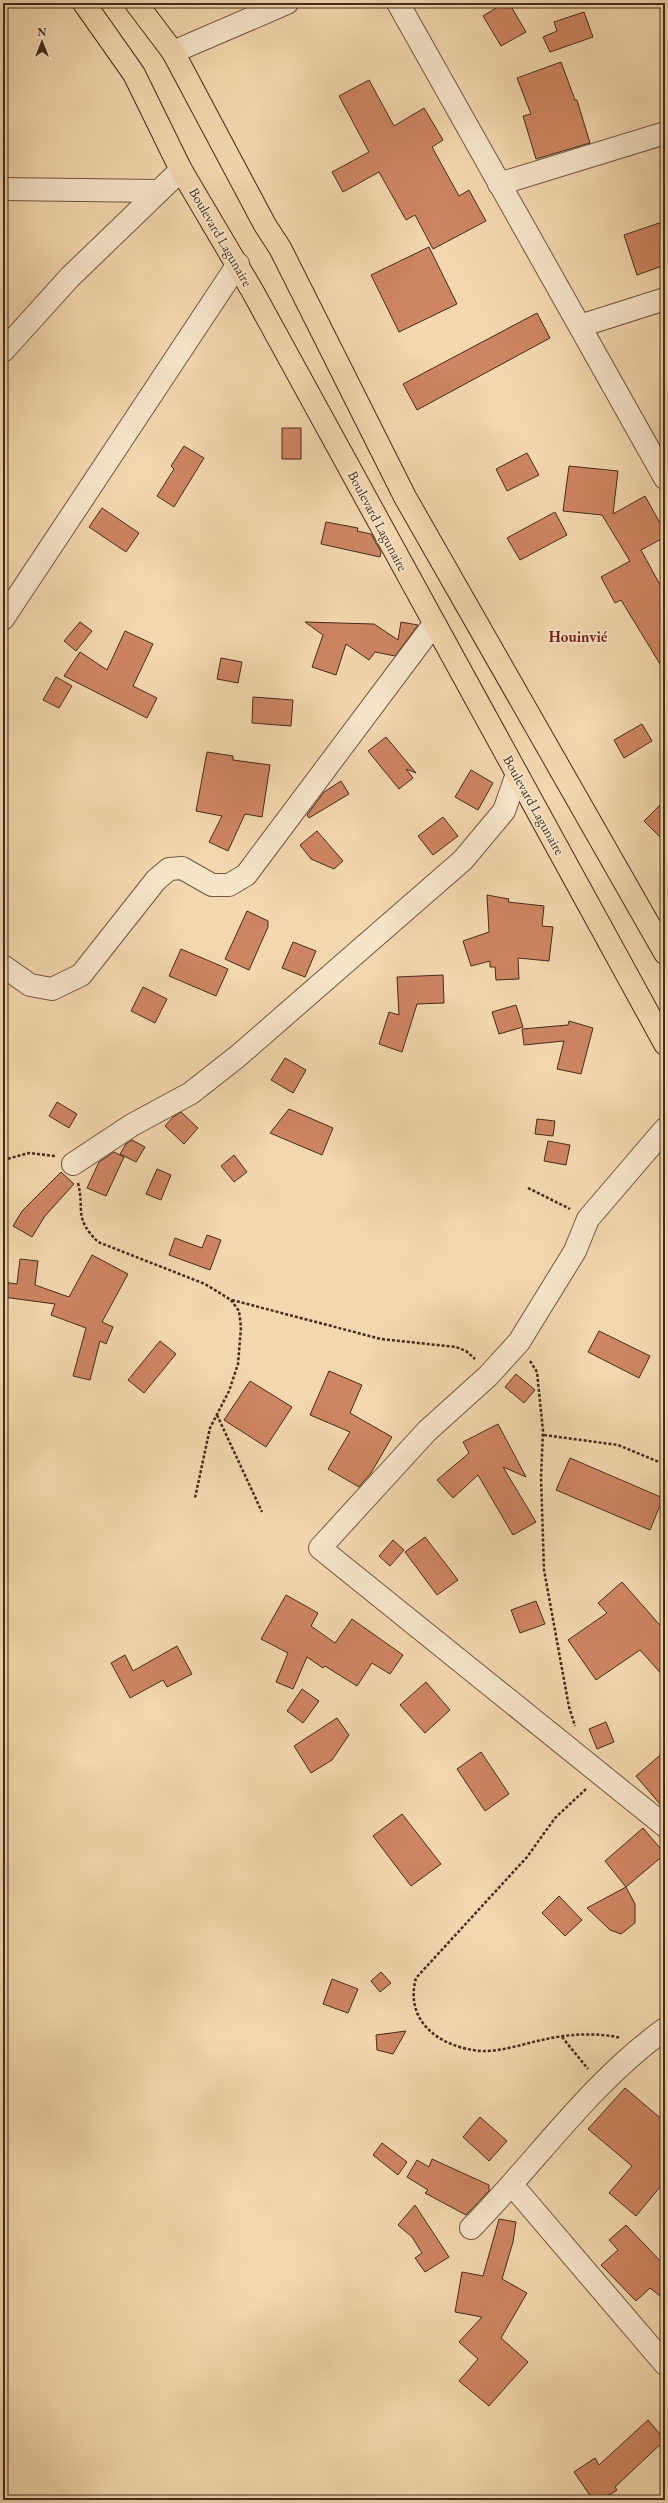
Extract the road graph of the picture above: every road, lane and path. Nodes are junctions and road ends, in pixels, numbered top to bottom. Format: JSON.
{"nodes":[{"id":1,"x":84,"y":3,"type":"edge"},
{"id":2,"x":136,"y":3,"type":"edge"},
{"id":3,"x":287,"y":3,"type":"edge"},
{"id":4,"x":398,"y":3,"type":"edge"},
{"id":5,"x":173,"y":52,"type":"junction"},
{"id":6,"x":665,"y":133,"type":"edge"},
{"id":7,"x":182,"y":170,"type":"junction"},
{"id":8,"x":500,"y":184,"type":"junction"},
{"id":9,"x":3,"y":189,"type":"edge"},
{"id":10,"x":159,"y":192,"type":"junction"},
{"id":11,"x":238,"y":264,"type":"junction"},
{"id":12,"x":665,"y":299,"type":"edge"},
{"id":13,"x":580,"y":326,"type":"junction"},
{"id":14,"x":3,"y":351,"type":"edge"},
{"id":15,"x":658,"y":451,"type":"edge"},
{"id":16,"x":665,"y":478,"type":"edge"},
{"id":17,"x":3,"y":620,"type":"edge"},
{"id":18,"x":434,"y":624,"type":"junction"},
{"id":19,"x":517,"y":774,"type":"junction"},
{"id":20,"x":665,"y":953,"type":"edge"},
{"id":21,"x":3,"y":966,"type":"edge"},
{"id":22,"x":665,"y":1044,"type":"edge"},
{"id":23,"x":665,"y":1130,"type":"edge"},
{"id":24,"x":3,"y":1160,"type":"edge"},
{"id":25,"x":73,"y":1164,"type":"junction"},
{"id":26,"x":528,"y":1188,"type":"dead end"},
{"id":27,"x":588,"y":1219,"type":"junction"},
{"id":28,"x":232,"y":1300,"type":"junction"},
{"id":29,"x":519,"y":1342,"type":"junction"},
{"id":30,"x":488,"y":1376,"type":"junction"},
{"id":31,"x":217,"y":1415,"type":"junction"},
{"id":32,"x":543,"y":1435,"type":"junction"},
{"id":33,"x":665,"y":1462,"type":"edge"},
{"id":34,"x":194,"y":1498,"type":"dead end"},
{"id":35,"x":262,"y":1512,"type":"dead end"},
{"id":36,"x":583,"y":1760,"type":"junction"},
{"id":37,"x":602,"y":1775,"type":"junction"},
{"id":38,"x":665,"y":1826,"type":"edge"},
{"id":39,"x":665,"y":2029,"type":"edge"},
{"id":40,"x":562,"y":2037,"type":"junction"},
{"id":41,"x":645,"y":2044,"type":"junction"},
{"id":42,"x":600,"y":2084,"type":"junction"},
{"id":43,"x":512,"y":2186,"type":"junction"},
{"id":44,"x":472,"y":2228,"type":"dead end"},
{"id":45,"x":665,"y":2364,"type":"edge"}],
"edges":[{"from":1,"to":7,"type":"main road","name":"Boulevard Lagunaire"},
{"from":2,"to":5,"type":"main road"},
{"from":3,"to":5,"type":"street"},
{"from":4,"to":8,"type":"street"},
{"from":5,"to":20,"type":"main road"},
{"from":6,"to":8,"type":"street"},
{"from":7,"to":10,"type":"street"},
{"from":7,"to":11,"type":"main road","name":"Boulevard Lagunaire"},
{"from":8,"to":13,"type":"street"},
{"from":9,"to":10,"type":"street"},
{"from":10,"to":14,"type":"street"},
{"from":11,"to":17,"type":"street"},
{"from":11,"to":18,"type":"main road","name":"Boulevard Lagunaire"},
{"from":12,"to":13,"type":"street"},
{"from":13,"to":15,"type":"street"},
{"from":15,"to":16,"type":"street"},
{"from":18,"to":19,"type":"main road","name":"Boulevard Lagunaire"},
{"from":18,"to":21,"type":"street"},
{"from":19,"to":22,"type":"main road","name":"Boulevard Lagunaire"},
{"from":19,"to":25,"type":"street"},
{"from":23,"to":27,"type":"street"},
{"from":24,"to":25,"type":"path"},
{"from":25,"to":28,"type":"path"},
{"from":26,"to":27,"type":"path"},
{"from":27,"to":29,"type":"street"},
{"from":28,"to":30,"type":"path"},
{"from":28,"to":31,"type":"path"},
{"from":29,"to":30,"type":"street"},
{"from":29,"to":32,"type":"path"},
{"from":30,"to":36,"type":"street"},
{"from":31,"to":34,"type":"path"},
{"from":31,"to":35,"type":"path"},
{"from":32,"to":33,"type":"path"},
{"from":32,"to":36,"type":"path"},
{"from":36,"to":37,"type":"street"},
{"from":37,"to":38,"type":"street"},
{"from":37,"to":40,"type":"path"},
{"from":39,"to":41,"type":"street"},
{"from":40,"to":41,"type":"path"},
{"from":40,"to":42,"type":"path"},
{"from":41,"to":42,"type":"street"},
{"from":42,"to":43,"type":"street"},
{"from":43,"to":44,"type":"street"},
{"from":43,"to":45,"type":"street"}]}
